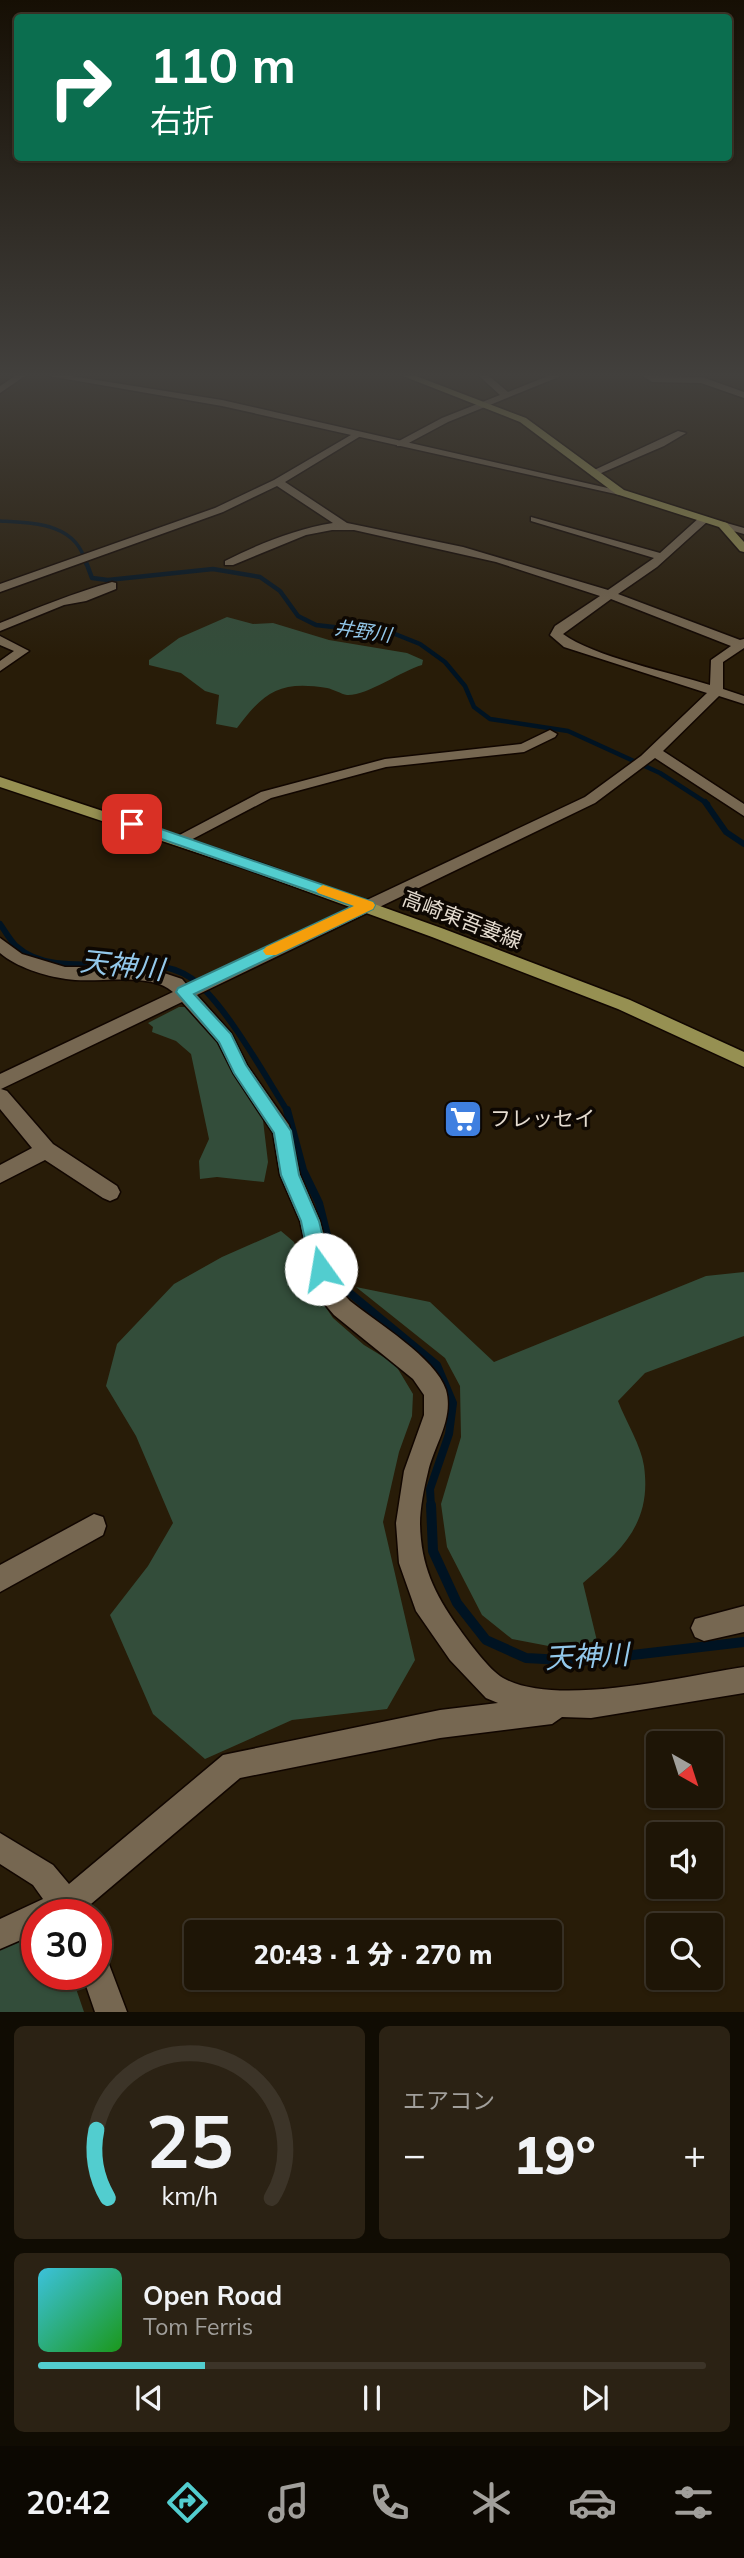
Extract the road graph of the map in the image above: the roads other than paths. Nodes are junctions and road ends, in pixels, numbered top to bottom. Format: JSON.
{"nodes":[{"id":1,"x":298,"y":470,"type":"edge"},
{"id":2,"x":519,"y":470,"type":"edge"},
{"id":3,"x":592,"y":470,"type":"edge"},
{"id":4,"x":599,"y":470,"type":"edge"},
{"id":5,"x":595,"y":472,"type":"junction"},
{"id":6,"x":278,"y":482,"type":"junction"},
{"id":7,"x":620,"y":492,"type":"junction"},
{"id":8,"x":535,"y":519,"type":"dead end"},
{"id":9,"x":705,"y":519,"type":"junction"},
{"id":10,"x":343,"y":525,"type":"junction"},
{"id":11,"x":723,"y":525,"type":"junction"},
{"id":12,"x":744,"y":531,"type":"edge"},
{"id":13,"x":744,"y":549,"type":"edge"},
{"id":14,"x":662,"y":556,"type":"junction"},
{"id":15,"x":229,"y":563,"type":"dead end"},
{"id":16,"x":111,"y":586,"type":"dead end"},
{"id":17,"x":0,"y":588,"type":"edge"},
{"id":18,"x":613,"y":594,"type":"junction"},
{"id":19,"x":0,"y":627,"type":"edge"},
{"id":20,"x":0,"y":639,"type":"edge"},
{"id":21,"x":742,"y":644,"type":"edge"},
{"id":22,"x":0,"y":667,"type":"edge"},
{"id":23,"x":716,"y":692,"type":"junction"},
{"id":24,"x":744,"y":700,"type":"edge"},
{"id":25,"x":550,"y":734,"type":"dead end"},
{"id":26,"x":650,"y":755,"type":"junction"},
{"id":27,"x":0,"y":782,"type":"edge"},
{"id":28,"x":744,"y":811,"type":"edge"},
{"id":29,"x":180,"y":839,"type":"junction"},
{"id":30,"x":368,"y":905,"type":"junction"},
{"id":31,"x":0,"y":944,"type":"edge"},
{"id":32,"x":186,"y":991,"type":"junction"},
{"id":33,"x":744,"y":1060,"type":"edge"},
{"id":34,"x":0,"y":1082,"type":"edge"},
{"id":35,"x":0,"y":1096,"type":"edge"},
{"id":36,"x":46,"y":1150,"type":"junction"},
{"id":37,"x":0,"y":1175,"type":"edge"},
{"id":38,"x":110,"y":1192,"type":"dead end"},
{"id":39,"x":94,"y":1526,"type":"dead end"},
{"id":40,"x":0,"y":1579,"type":"edge"},
{"id":41,"x":744,"y":1619,"type":"edge"},
{"id":42,"x":704,"y":1628,"type":"dead end"},
{"id":43,"x":744,"y":1680,"type":"edge"},
{"id":44,"x":591,"y":1706,"type":"junction"},
{"id":45,"x":0,"y":1847,"type":"edge"},
{"id":46,"x":54,"y":1899,"type":"edge"},
{"id":47,"x":74,"y":1899,"type":"edge"},
{"id":48,"x":21,"y":1924,"type":"edge"},
{"id":49,"x":0,"y":1934,"type":"edge"},
{"id":50,"x":103,"y":1990,"type":"edge"},
{"id":51,"x":111,"y":2012,"type":"edge"}],
"edges":[{"from":1,"to":6,"type":"street"},
{"from":2,"to":7,"type":"street"},
{"from":3,"to":5,"type":"main road"},
{"from":4,"to":5,"type":"street"},
{"from":5,"to":7,"type":"main road"},
{"from":6,"to":10,"type":"street"},
{"from":6,"to":17,"type":"street"},
{"from":7,"to":9,"type":"main road"},
{"from":8,"to":14,"type":"street"},
{"from":9,"to":11,"type":"main road"},
{"from":9,"to":14,"type":"street"},
{"from":10,"to":15,"type":"street"},
{"from":10,"to":18,"type":"street"},
{"from":11,"to":12,"type":"street"},
{"from":11,"to":13,"type":"main road"},
{"from":14,"to":18,"type":"street"},
{"from":16,"to":19,"type":"street"},
{"from":18,"to":21,"type":"street"},
{"from":18,"to":23,"type":"street"},
{"from":20,"to":22,"type":"street"},
{"from":21,"to":23,"type":"street"},
{"from":23,"to":24,"type":"street"},
{"from":23,"to":26,"type":"street"},
{"from":25,"to":29,"type":"street"},
{"from":26,"to":28,"type":"street"},
{"from":26,"to":30,"type":"street"},
{"from":27,"to":29,"type":"main road","name":"高崎東吾妻線"},
{"from":29,"to":30,"type":"main road","name":"高崎東吾妻線"},
{"from":30,"to":32,"type":"street"},
{"from":30,"to":33,"type":"main road","name":"高崎東吾妻線"},
{"from":31,"to":32,"type":"street"},
{"from":32,"to":34,"type":"street"},
{"from":32,"to":44,"type":"street"},
{"from":35,"to":36,"type":"street"},
{"from":36,"to":37,"type":"street"},
{"from":36,"to":38,"type":"street"},
{"from":39,"to":40,"type":"street"},
{"from":41,"to":42,"type":"street"},
{"from":43,"to":44,"type":"street"},
{"from":44,"to":47,"type":"street"},
{"from":45,"to":46,"type":"street"},
{"from":48,"to":49,"type":"street"},
{"from":50,"to":51,"type":"street"}]}
